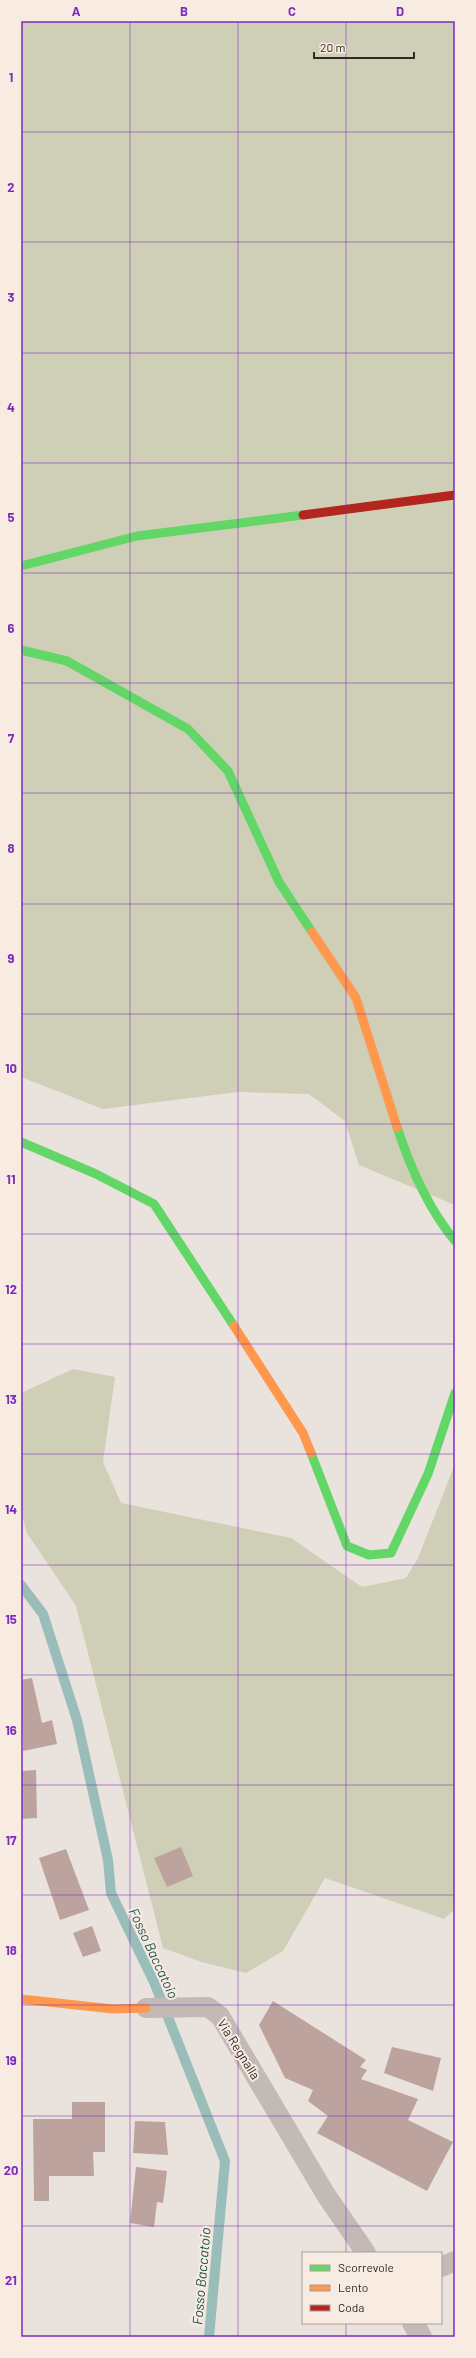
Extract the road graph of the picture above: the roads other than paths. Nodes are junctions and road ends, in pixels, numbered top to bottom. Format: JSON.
{"nodes":[{"id":1,"x":455,"y":495,"type":"edge"},
{"id":2,"x":21,"y":566,"type":"edge"},
{"id":3,"x":21,"y":650,"type":"edge"},
{"id":4,"x":21,"y":1142,"type":"edge"},
{"id":5,"x":455,"y":1241,"type":"edge"},
{"id":6,"x":455,"y":1393,"type":"edge"},
{"id":7,"x":21,"y":1999,"type":"edge"},
{"id":8,"x":146,"y":2008,"type":"joint"},
{"id":9,"x":365,"y":2252,"type":"edge"},
{"id":10,"x":455,"y":2261,"type":"edge"},
{"id":11,"x":442,"y":2268,"type":"edge"},
{"id":12,"x":414,"y":2324,"type":"edge"},
{"id":13,"x":421,"y":2337,"type":"edge"}],
"edges":[{"from":1,"to":2,"type":"street"},
{"from":3,"to":5,"type":"street"},
{"from":4,"to":6,"type":"street"},
{"from":7,"to":8,"type":"street","name":"Via Regnalla"},
{"from":8,"to":9,"type":"lane","name":"Via Regnalla"},
{"from":10,"to":11,"type":"lane"},
{"from":12,"to":13,"type":"street"}]}
